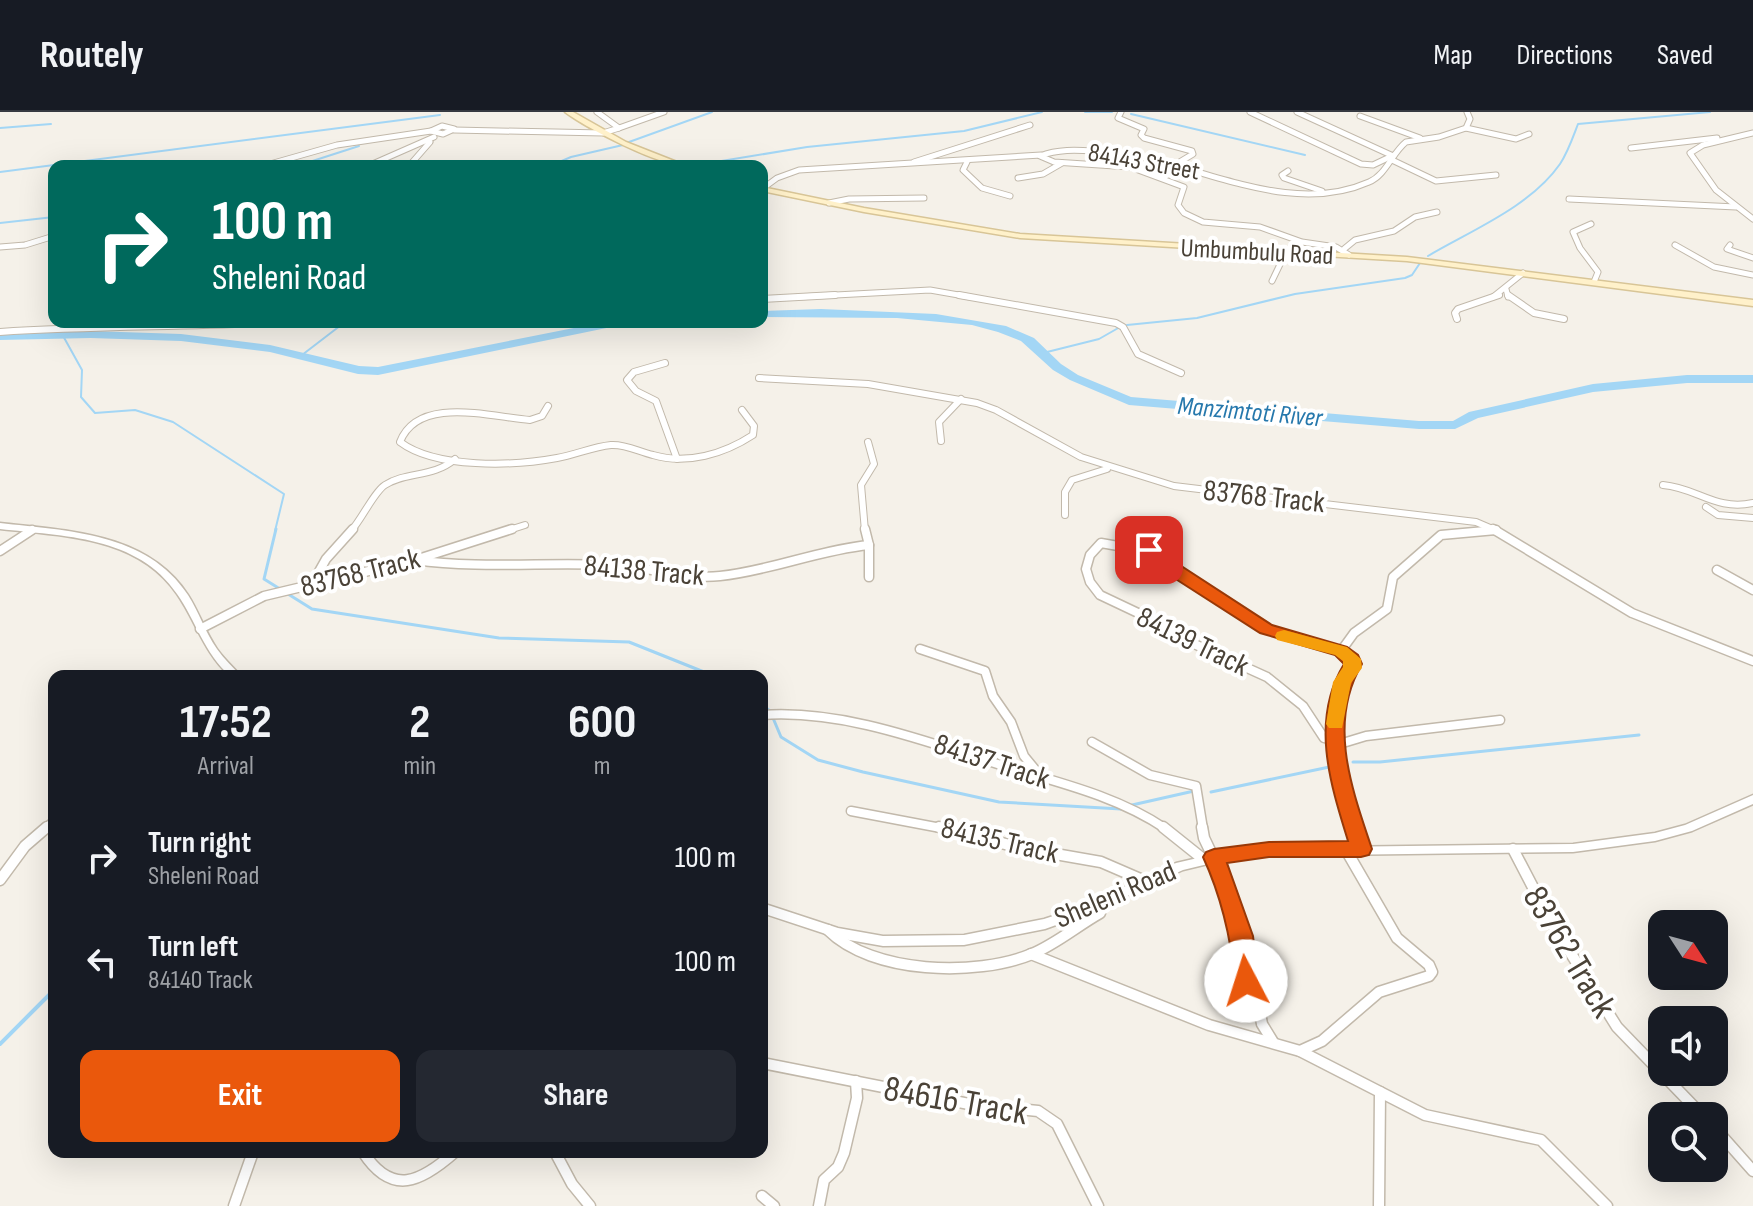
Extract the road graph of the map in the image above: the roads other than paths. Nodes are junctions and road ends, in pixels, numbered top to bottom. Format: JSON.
{"nodes":[{"id":1,"x":568,"y":112,"type":"edge"},
{"id":2,"x":597,"y":112,"type":"edge"},
{"id":3,"x":664,"y":112,"type":"edge"},
{"id":4,"x":1121,"y":112,"type":"edge"},
{"id":5,"x":1250,"y":112,"type":"edge"},
{"id":6,"x":1297,"y":112,"type":"edge"},
{"id":7,"x":1467,"y":112,"type":"edge"},
{"id":8,"x":1360,"y":116,"type":"dead end"},
{"id":9,"x":1030,"y":125,"type":"dead end"},
{"id":10,"x":619,"y":128,"type":"junction"},
{"id":11,"x":1466,"y":128,"type":"junction"},
{"id":12,"x":454,"y":130,"type":"junction"},
{"id":13,"x":603,"y":133,"type":"junction"},
{"id":14,"x":1753,"y":133,"type":"edge"},
{"id":15,"x":435,"y":134,"type":"junction"},
{"id":16,"x":1529,"y":134,"type":"dead end"},
{"id":17,"x":1730,"y":138,"type":"junction"},
{"id":18,"x":1422,"y":139,"type":"junction"},
{"id":19,"x":1631,"y":148,"type":"dead end"},
{"id":20,"x":1041,"y":155,"type":"junction"},
{"id":21,"x":1393,"y":157,"type":"junction"},
{"id":22,"x":284,"y":160,"type":"edge"},
{"id":23,"x":381,"y":160,"type":"edge"},
{"id":24,"x":414,"y":160,"type":"edge"},
{"id":25,"x":668,"y":160,"type":"edge"},
{"id":26,"x":967,"y":162,"type":"junction"},
{"id":27,"x":913,"y":163,"type":"junction"},
{"id":28,"x":1062,"y":163,"type":"junction"},
{"id":29,"x":1178,"y":163,"type":"junction"},
{"id":30,"x":1288,"y":171,"type":"dead end"},
{"id":31,"x":1496,"y":175,"type":"dead end"},
{"id":32,"x":1018,"y":178,"type":"dead end"},
{"id":33,"x":768,"y":185,"type":"edge"},
{"id":34,"x":768,"y":190,"type":"edge"},
{"id":35,"x":1326,"y":192,"type":"junction"},
{"id":36,"x":1010,"y":196,"type":"dead end"},
{"id":37,"x":924,"y":198,"type":"dead end"},
{"id":38,"x":1569,"y":199,"type":"dead end"},
{"id":39,"x":829,"y":203,"type":"junction"},
{"id":40,"x":1736,"y":207,"type":"junction"},
{"id":41,"x":1437,"y":212,"type":"dead end"},
{"id":42,"x":1753,"y":219,"type":"edge"},
{"id":43,"x":1591,"y":224,"type":"dead end"},
{"id":44,"x":48,"y":238,"type":"edge"},
{"id":45,"x":1675,"y":245,"type":"dead end"},
{"id":46,"x":1730,"y":245,"type":"dead end"},
{"id":47,"x":0,"y":247,"type":"edge"},
{"id":48,"x":1286,"y":252,"type":"junction"},
{"id":49,"x":1347,"y":252,"type":"junction"},
{"id":50,"x":1753,"y":258,"type":"edge"},
{"id":51,"x":1523,"y":273,"type":"junction"},
{"id":52,"x":1753,"y":275,"type":"edge"},
{"id":53,"x":1272,"y":281,"type":"dead end"},
{"id":54,"x":1594,"y":282,"type":"junction"},
{"id":55,"x":1506,"y":289,"type":"junction"},
{"id":56,"x":768,"y":299,"type":"edge"},
{"id":57,"x":1753,"y":303,"type":"edge"},
{"id":58,"x":1457,"y":319,"type":"dead end"},
{"id":59,"x":1564,"y":319,"type":"dead end"},
{"id":60,"x":61,"y":328,"type":"edge"},
{"id":61,"x":0,"y":332,"type":"edge"},
{"id":62,"x":665,"y":363,"type":"dead end"},
{"id":63,"x":1181,"y":373,"type":"dead end"},
{"id":64,"x":759,"y":378,"type":"dead end"},
{"id":65,"x":961,"y":399,"type":"junction"},
{"id":66,"x":548,"y":406,"type":"dead end"},
{"id":67,"x":742,"y":410,"type":"dead end"},
{"id":68,"x":941,"y":441,"type":"dead end"},
{"id":69,"x":868,"y":442,"type":"dead end"},
{"id":70,"x":455,"y":459,"type":"junction"},
{"id":71,"x":677,"y":459,"type":"junction"},
{"id":72,"x":1112,"y":469,"type":"junction"},
{"id":73,"x":1663,"y":485,"type":"dead end"},
{"id":74,"x":1753,"y":503,"type":"edge"},
{"id":75,"x":1741,"y":506,"type":"junction"},
{"id":76,"x":1706,"y":507,"type":"dead end"},
{"id":77,"x":1065,"y":515,"type":"dead end"},
{"id":78,"x":1730,"y":517,"type":"junction"},
{"id":79,"x":1753,"y":518,"type":"edge"},
{"id":80,"x":525,"y":525,"type":"dead end"},
{"id":81,"x":0,"y":526,"type":"edge"},
{"id":82,"x":32,"y":530,"type":"junction"},
{"id":83,"x":1496,"y":530,"type":"junction"},
{"id":84,"x":869,"y":545,"type":"junction"},
{"id":85,"x":0,"y":551,"type":"edge"},
{"id":86,"x":415,"y":560,"type":"junction"},
{"id":87,"x":1717,"y":570,"type":"dead end"},
{"id":88,"x":869,"y":577,"type":"dead end"},
{"id":89,"x":312,"y":584,"type":"junction"},
{"id":90,"x":1753,"y":590,"type":"edge"},
{"id":91,"x":200,"y":629,"type":"junction"},
{"id":92,"x":920,"y":649,"type":"dead end"},
{"id":93,"x":1341,"y":651,"type":"junction"},
{"id":94,"x":1753,"y":661,"type":"edge"},
{"id":95,"x":230,"y":670,"type":"edge"},
{"id":96,"x":768,"y":715,"type":"edge"},
{"id":97,"x":1500,"y":720,"type":"dead end"},
{"id":98,"x":1330,"y":741,"type":"junction"},
{"id":99,"x":1092,"y":742,"type":"dead end"},
{"id":100,"x":1042,"y":776,"type":"junction"},
{"id":101,"x":1753,"y":799,"type":"edge"},
{"id":102,"x":851,"y":811,"type":"dead end"},
{"id":103,"x":48,"y":826,"type":"edge"},
{"id":104,"x":1361,"y":849,"type":"junction"},
{"id":105,"x":1513,"y":849,"type":"junction"},
{"id":106,"x":1346,"y":850,"type":"junction"},
{"id":107,"x":1208,"y":858,"type":"junction"},
{"id":108,"x":0,"y":880,"type":"edge"},
{"id":109,"x":1145,"y":881,"type":"junction"},
{"id":110,"x":768,"y":910,"type":"edge"},
{"id":111,"x":1100,"y":913,"type":"dead end"},
{"id":112,"x":828,"y":930,"type":"junction"},
{"id":113,"x":1031,"y":954,"type":"junction"},
{"id":114,"x":1273,"y":1043,"type":"junction"},
{"id":115,"x":1300,"y":1051,"type":"junction"},
{"id":116,"x":768,"y":1064,"type":"edge"},
{"id":117,"x":856,"y":1081,"type":"junction"},
{"id":118,"x":1380,"y":1092,"type":"junction"},
{"id":119,"x":1689,"y":1102,"type":"edge"},
{"id":120,"x":1728,"y":1143,"type":"edge"},
{"id":121,"x":251,"y":1158,"type":"edge"},
{"id":122,"x":367,"y":1158,"type":"edge"},
{"id":123,"x":448,"y":1158,"type":"edge"},
{"id":124,"x":558,"y":1158,"type":"edge"},
{"id":125,"x":1753,"y":1171,"type":"edge"},
{"id":126,"x":762,"y":1196,"type":"dead end"},
{"id":127,"x":234,"y":1206,"type":"edge"},
{"id":128,"x":590,"y":1206,"type":"edge"},
{"id":129,"x":774,"y":1206,"type":"edge"},
{"id":130,"x":819,"y":1206,"type":"edge"},
{"id":131,"x":1098,"y":1206,"type":"edge"},
{"id":132,"x":1379,"y":1206,"type":"edge"},
{"id":133,"x":1607,"y":1206,"type":"edge"}],
"edges":[{"from":1,"to":13,"type":"main road"},
{"from":2,"to":10,"type":"street"},
{"from":3,"to":10,"type":"street"},
{"from":4,"to":29,"type":"street"},
{"from":5,"to":21,"type":"street"},
{"from":6,"to":21,"type":"street"},
{"from":7,"to":11,"type":"street"},
{"from":8,"to":18,"type":"street"},
{"from":9,"to":27,"type":"street"},
{"from":10,"to":13,"type":"street"},
{"from":11,"to":16,"type":"street"},
{"from":11,"to":18,"type":"street","name":"84143 Street"},
{"from":12,"to":13,"type":"street"},
{"from":12,"to":15,"type":"street"},
{"from":12,"to":15,"type":"street"},
{"from":13,"to":25,"type":"main road"},
{"from":14,"to":17,"type":"street"},
{"from":15,"to":22,"type":"street"},
{"from":15,"to":23,"type":"street"},
{"from":15,"to":24,"type":"street"},
{"from":17,"to":19,"type":"street"},
{"from":17,"to":40,"type":"street"},
{"from":18,"to":21,"type":"street","name":"84143 Street"},
{"from":20,"to":26,"type":"street"},
{"from":20,"to":28,"type":"street","name":"84143 Street"},
{"from":20,"to":29,"type":"street","name":"84143 Street"},
{"from":21,"to":31,"type":"street"},
{"from":21,"to":35,"type":"street","name":"84143 Street"},
{"from":26,"to":27,"type":"street"},
{"from":26,"to":36,"type":"street"},
{"from":27,"to":33,"type":"street"},
{"from":28,"to":32,"type":"street"},
{"from":28,"to":49,"type":"street","name":"84143 Street"},
{"from":29,"to":35,"type":"street","name":"84143 Street"},
{"from":30,"to":35,"type":"street"},
{"from":34,"to":39,"type":"main road","name":"Umbumbulu Road"},
{"from":37,"to":39,"type":"street"},
{"from":38,"to":40,"type":"street"},
{"from":39,"to":48,"type":"main road","name":"Umbumbulu Road"},
{"from":40,"to":42,"type":"street"},
{"from":41,"to":49,"type":"street"},
{"from":43,"to":54,"type":"street"},
{"from":44,"to":47,"type":"street"},
{"from":45,"to":52,"type":"street"},
{"from":46,"to":50,"type":"street"},
{"from":48,"to":49,"type":"main road","name":"Umbumbulu Road"},
{"from":48,"to":53,"type":"street"},
{"from":49,"to":51,"type":"main road","name":"Umbumbulu Road"},
{"from":51,"to":54,"type":"main road","name":"Umbumbulu Road"},
{"from":51,"to":55,"type":"street"},
{"from":54,"to":57,"type":"main road","name":"Umbumbulu Road"},
{"from":55,"to":58,"type":"street"},
{"from":55,"to":59,"type":"street"},
{"from":56,"to":63,"type":"street"},
{"from":60,"to":61,"type":"street"},
{"from":62,"to":71,"type":"street"},
{"from":64,"to":65,"type":"street","name":"83768 Track"},
{"from":65,"to":68,"type":"street"},
{"from":65,"to":72,"type":"street","name":"83768 Track"},
{"from":66,"to":70,"type":"street"},
{"from":67,"to":71,"type":"street"},
{"from":69,"to":84,"type":"street"},
{"from":70,"to":71,"type":"street"},
{"from":70,"to":89,"type":"street"},
{"from":72,"to":77,"type":"street"},
{"from":72,"to":83,"type":"street","name":"83768 Track"},
{"from":73,"to":75,"type":"street"},
{"from":74,"to":75,"type":"street"},
{"from":75,"to":78,"type":"street"},
{"from":76,"to":78,"type":"street"},
{"from":78,"to":79,"type":"street"},
{"from":80,"to":86,"type":"street","name":"83768 Track"},
{"from":81,"to":82,"type":"street"},
{"from":82,"to":85,"type":"street"},
{"from":82,"to":91,"type":"street"},
{"from":83,"to":93,"type":"street"},
{"from":83,"to":94,"type":"street","name":"83768 Track"},
{"from":84,"to":86,"type":"street","name":"84138 Track"},
{"from":84,"to":88,"type":"street"},
{"from":86,"to":89,"type":"street","name":"83768 Track"},
{"from":87,"to":90,"type":"street"},
{"from":89,"to":91,"type":"street","name":"83768 Track"},
{"from":91,"to":95,"type":"street"},
{"from":92,"to":100,"type":"street"},
{"from":93,"to":98,"type":"street"},
{"from":93,"to":98,"type":"street","name":"84139 Track"},
{"from":96,"to":100,"type":"street","name":"84137 Track"},
{"from":97,"to":98,"type":"street"},
{"from":98,"to":104,"type":"street"},
{"from":99,"to":107,"type":"street"},
{"from":100,"to":107,"type":"street","name":"84137 Track"},
{"from":101,"to":105,"type":"street","name":"Sheleni Road"},
{"from":102,"to":109,"type":"street","name":"84135 Track"},
{"from":103,"to":108,"type":"street"},
{"from":104,"to":105,"type":"street","name":"Sheleni Road"},
{"from":104,"to":106,"type":"street","name":"Sheleni Road"},
{"from":105,"to":119,"type":"street","name":"83762 Track"},
{"from":106,"to":107,"type":"street","name":"Sheleni Road"},
{"from":106,"to":115,"type":"street"},
{"from":107,"to":109,"type":"street","name":"Sheleni Road"},
{"from":107,"to":114,"type":"street"},
{"from":109,"to":112,"type":"street","name":"Sheleni Road"},
{"from":110,"to":112,"type":"street","name":"Sheleni Road"},
{"from":111,"to":113,"type":"street"},
{"from":112,"to":113,"type":"street"},
{"from":113,"to":114,"type":"street"},
{"from":114,"to":115,"type":"street"},
{"from":115,"to":118,"type":"street"},
{"from":116,"to":117,"type":"street","name":"84616 Track"},
{"from":117,"to":130,"type":"street"},
{"from":117,"to":131,"type":"street","name":"84616 Track"},
{"from":118,"to":132,"type":"street"},
{"from":118,"to":133,"type":"street"},
{"from":120,"to":125,"type":"street"},
{"from":121,"to":127,"type":"street"},
{"from":122,"to":123,"type":"street"},
{"from":124,"to":128,"type":"street"},
{"from":126,"to":129,"type":"street"}]}
